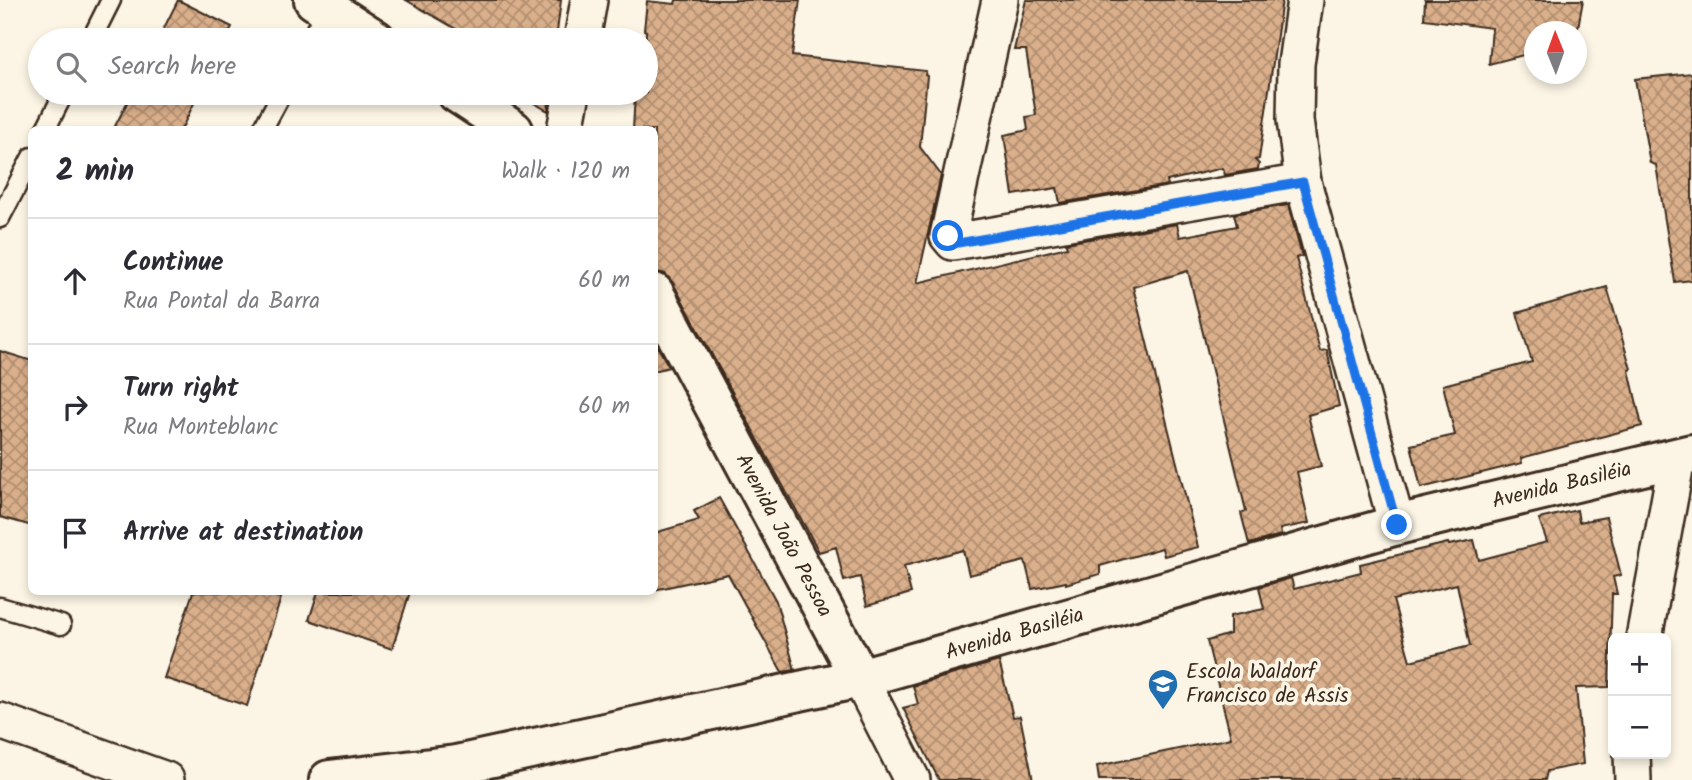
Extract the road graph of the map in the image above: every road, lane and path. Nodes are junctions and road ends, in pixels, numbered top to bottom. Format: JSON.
{"nodes":[{"id":1,"x":111,"y":0,"type":"edge"},
{"id":2,"x":589,"y":0,"type":"edge"},
{"id":3,"x":1000,"y":0,"type":"edge"},
{"id":4,"x":1305,"y":0,"type":"edge"},
{"id":5,"x":317,"y":16,"type":"edge"},
{"id":6,"x":97,"y":28,"type":"edge"},
{"id":7,"x":346,"y":28,"type":"edge"},
{"id":8,"x":584,"y":28,"type":"edge"},
{"id":9,"x":58,"y":105,"type":"edge"},
{"id":10,"x":275,"y":105,"type":"edge"},
{"id":11,"x":475,"y":105,"type":"edge"},
{"id":12,"x":570,"y":105,"type":"edge"},
{"id":13,"x":47,"y":126,"type":"edge"},
{"id":14,"x":263,"y":126,"type":"edge"},
{"id":15,"x":507,"y":126,"type":"edge"},
{"id":16,"x":566,"y":126,"type":"edge"},
{"id":17,"x":28,"y":165,"type":"edge"},
{"id":18,"x":1303,"y":182,"type":"junction"},
{"id":19,"x":0,"y":218,"type":"edge"},
{"id":20,"x":658,"y":300,"type":"edge"},
{"id":21,"x":1685,"y":456,"type":"edge"},
{"id":22,"x":1397,"y":525,"type":"junction"},
{"id":23,"x":0,"y":607,"type":"edge"},
{"id":24,"x":61,"y":625,"type":"dead end"},
{"id":25,"x":1645,"y":633,"type":"edge"},
{"id":26,"x":860,"y":678,"type":"junction"},
{"id":27,"x":0,"y":721,"type":"edge"},
{"id":28,"x":1632,"y":759,"type":"edge"},
{"id":29,"x":166,"y":780,"type":"edge"},
{"id":30,"x":329,"y":780,"type":"edge"},
{"id":31,"x":912,"y":780,"type":"edge"},
{"id":32,"x":1633,"y":780,"type":"edge"}],
"edges":[{"from":1,"to":6,"type":"lane"},
{"from":2,"to":8,"type":"street"},
{"from":3,"to":18,"type":"street"},
{"from":4,"to":18,"type":"street"},
{"from":5,"to":7,"type":"street"},
{"from":9,"to":13,"type":"lane"},
{"from":10,"to":14,"type":"lane"},
{"from":11,"to":15,"type":"street"},
{"from":12,"to":16,"type":"street"},
{"from":17,"to":19,"type":"lane"},
{"from":18,"to":22,"type":"street"},
{"from":20,"to":26,"type":"street","name":"Avenida João Pessoa"},
{"from":21,"to":22,"type":"street","name":"Avenida Basiléia"},
{"from":21,"to":25,"type":"street"},
{"from":22,"to":26,"type":"street","name":"Avenida Basiléia"},
{"from":23,"to":24,"type":"lane"},
{"from":26,"to":30,"type":"street","name":"Avenida Basiléia"},
{"from":26,"to":31,"type":"street","name":"Avenida João Pessoa"},
{"from":27,"to":29,"type":"street"},
{"from":28,"to":32,"type":"street"}]}
